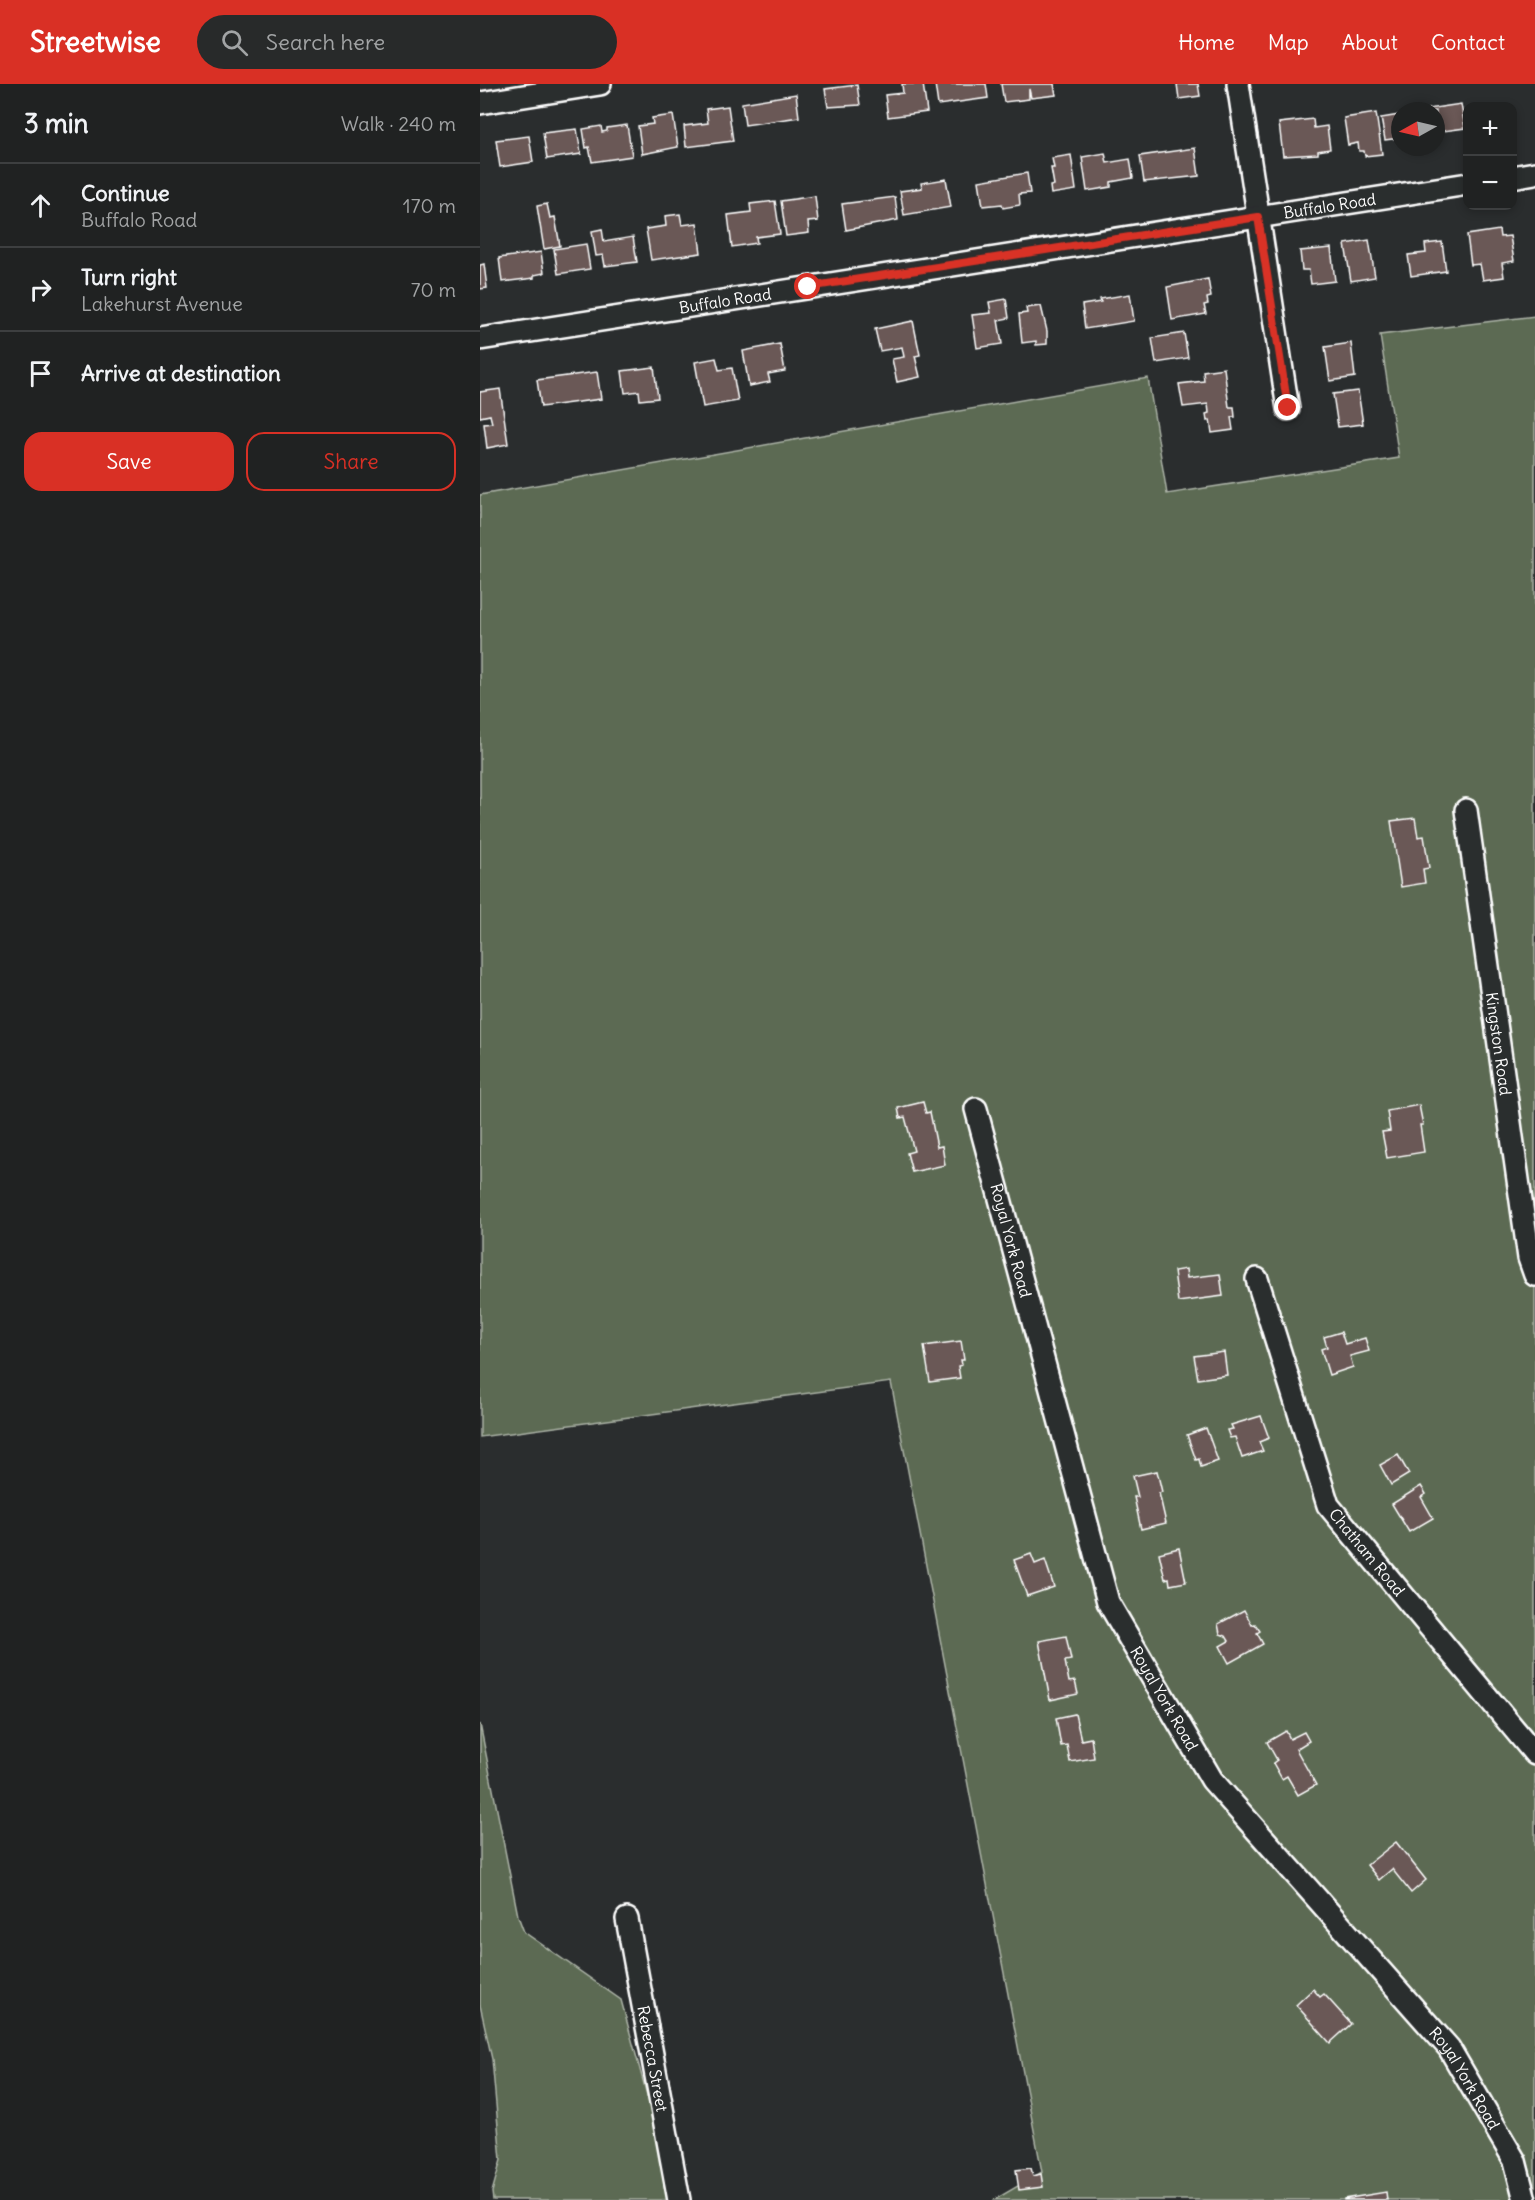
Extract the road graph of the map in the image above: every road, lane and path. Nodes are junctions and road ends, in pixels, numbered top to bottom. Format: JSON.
{"nodes":[{"id":1,"x":600,"y":84,"type":"edge"},
{"id":2,"x":1238,"y":84,"type":"edge"},
{"id":3,"x":480,"y":103,"type":"edge"},
{"id":4,"x":1535,"y":173,"type":"edge"},
{"id":5,"x":1517,"y":176,"type":"edge"},
{"id":6,"x":1463,"y":185,"type":"edge"},
{"id":7,"x":1258,"y":217,"type":"junction"},
{"id":8,"x":480,"y":339,"type":"edge"},
{"id":9,"x":1288,"y":408,"type":"dead end"},
{"id":10,"x":1466,"y":810,"type":"dead end"},
{"id":11,"x":976,"y":1109,"type":"dead end"},
{"id":12,"x":1535,"y":1275,"type":"edge"},
{"id":13,"x":1257,"y":1279,"type":"dead end"},
{"id":14,"x":1535,"y":1754,"type":"edge"},
{"id":15,"x":627,"y":1919,"type":"dead end"},
{"id":16,"x":678,"y":2200,"type":"edge"},
{"id":17,"x":1525,"y":2200,"type":"edge"}],
"edges":[{"from":1,"to":3,"type":"street"},
{"from":2,"to":7,"type":"street"},
{"from":4,"to":5,"type":"street"},
{"from":6,"to":7,"type":"street","name":"Buffalo Road"},
{"from":7,"to":8,"type":"street","name":"Buffalo Road"},
{"from":7,"to":9,"type":"street"},
{"from":10,"to":12,"type":"street","name":"Kingston Road"},
{"from":11,"to":17,"type":"street","name":"Royal York Road"},
{"from":13,"to":14,"type":"street","name":"Chatham Road"},
{"from":15,"to":16,"type":"street","name":"Rebecca Street"}]}
